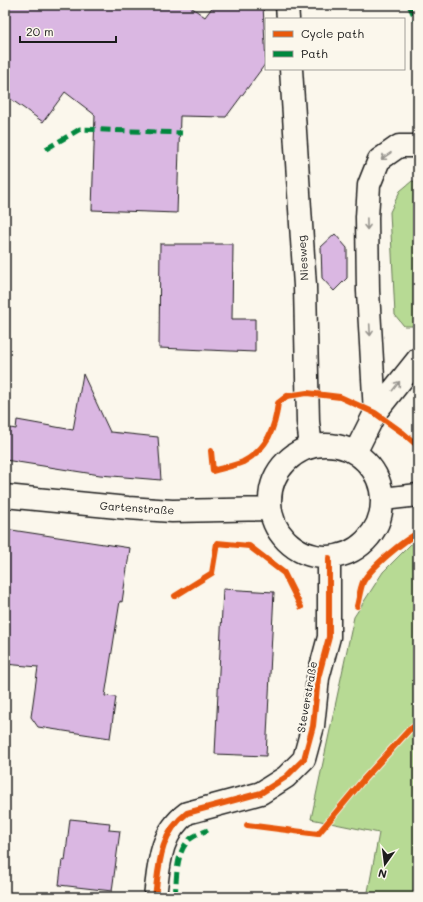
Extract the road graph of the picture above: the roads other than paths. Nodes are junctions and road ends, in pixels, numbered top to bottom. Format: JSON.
{"nodes":[{"id":1,"x":287,"y":5,"type":"edge"},
{"id":2,"x":288,"y":18,"type":"edge"},
{"id":3,"x":291,"y":70,"type":"edge"},
{"id":4,"x":418,"y":146,"type":"edge"},
{"id":5,"x":418,"y":359,"type":"edge"},
{"id":6,"x":375,"y":413,"type":"junction"},
{"id":7,"x":311,"y":447,"type":"junction"},
{"id":8,"x":355,"y":453,"type":"junction"},
{"id":9,"x":418,"y":495,"type":"edge"},
{"id":10,"x":5,"y":496,"type":"edge"},
{"id":11,"x":383,"y":499,"type":"junction"},
{"id":12,"x":270,"y":509,"type":"junction"},
{"id":13,"x":329,"y":558,"type":"junction"},
{"id":14,"x":155,"y":897,"type":"edge"}],
"edges":[{"from":1,"to":2,"type":"street"},
{"from":3,"to":7,"type":"street","name":"Niesweg"},
{"from":4,"to":6,"type":"street","one_way":true},
{"from":6,"to":5,"type":"street","one_way":true},
{"from":6,"to":8,"type":"street"},
{"from":7,"to":8,"type":"street"},
{"from":7,"to":12,"type":"street"},
{"from":8,"to":11,"type":"street"},
{"from":9,"to":11,"type":"street"},
{"from":10,"to":12,"type":"street","name":"Gartenstraße"},
{"from":11,"to":13,"type":"street"},
{"from":12,"to":13,"type":"street"},
{"from":13,"to":14,"type":"street","name":"Steverstraße"}]}
